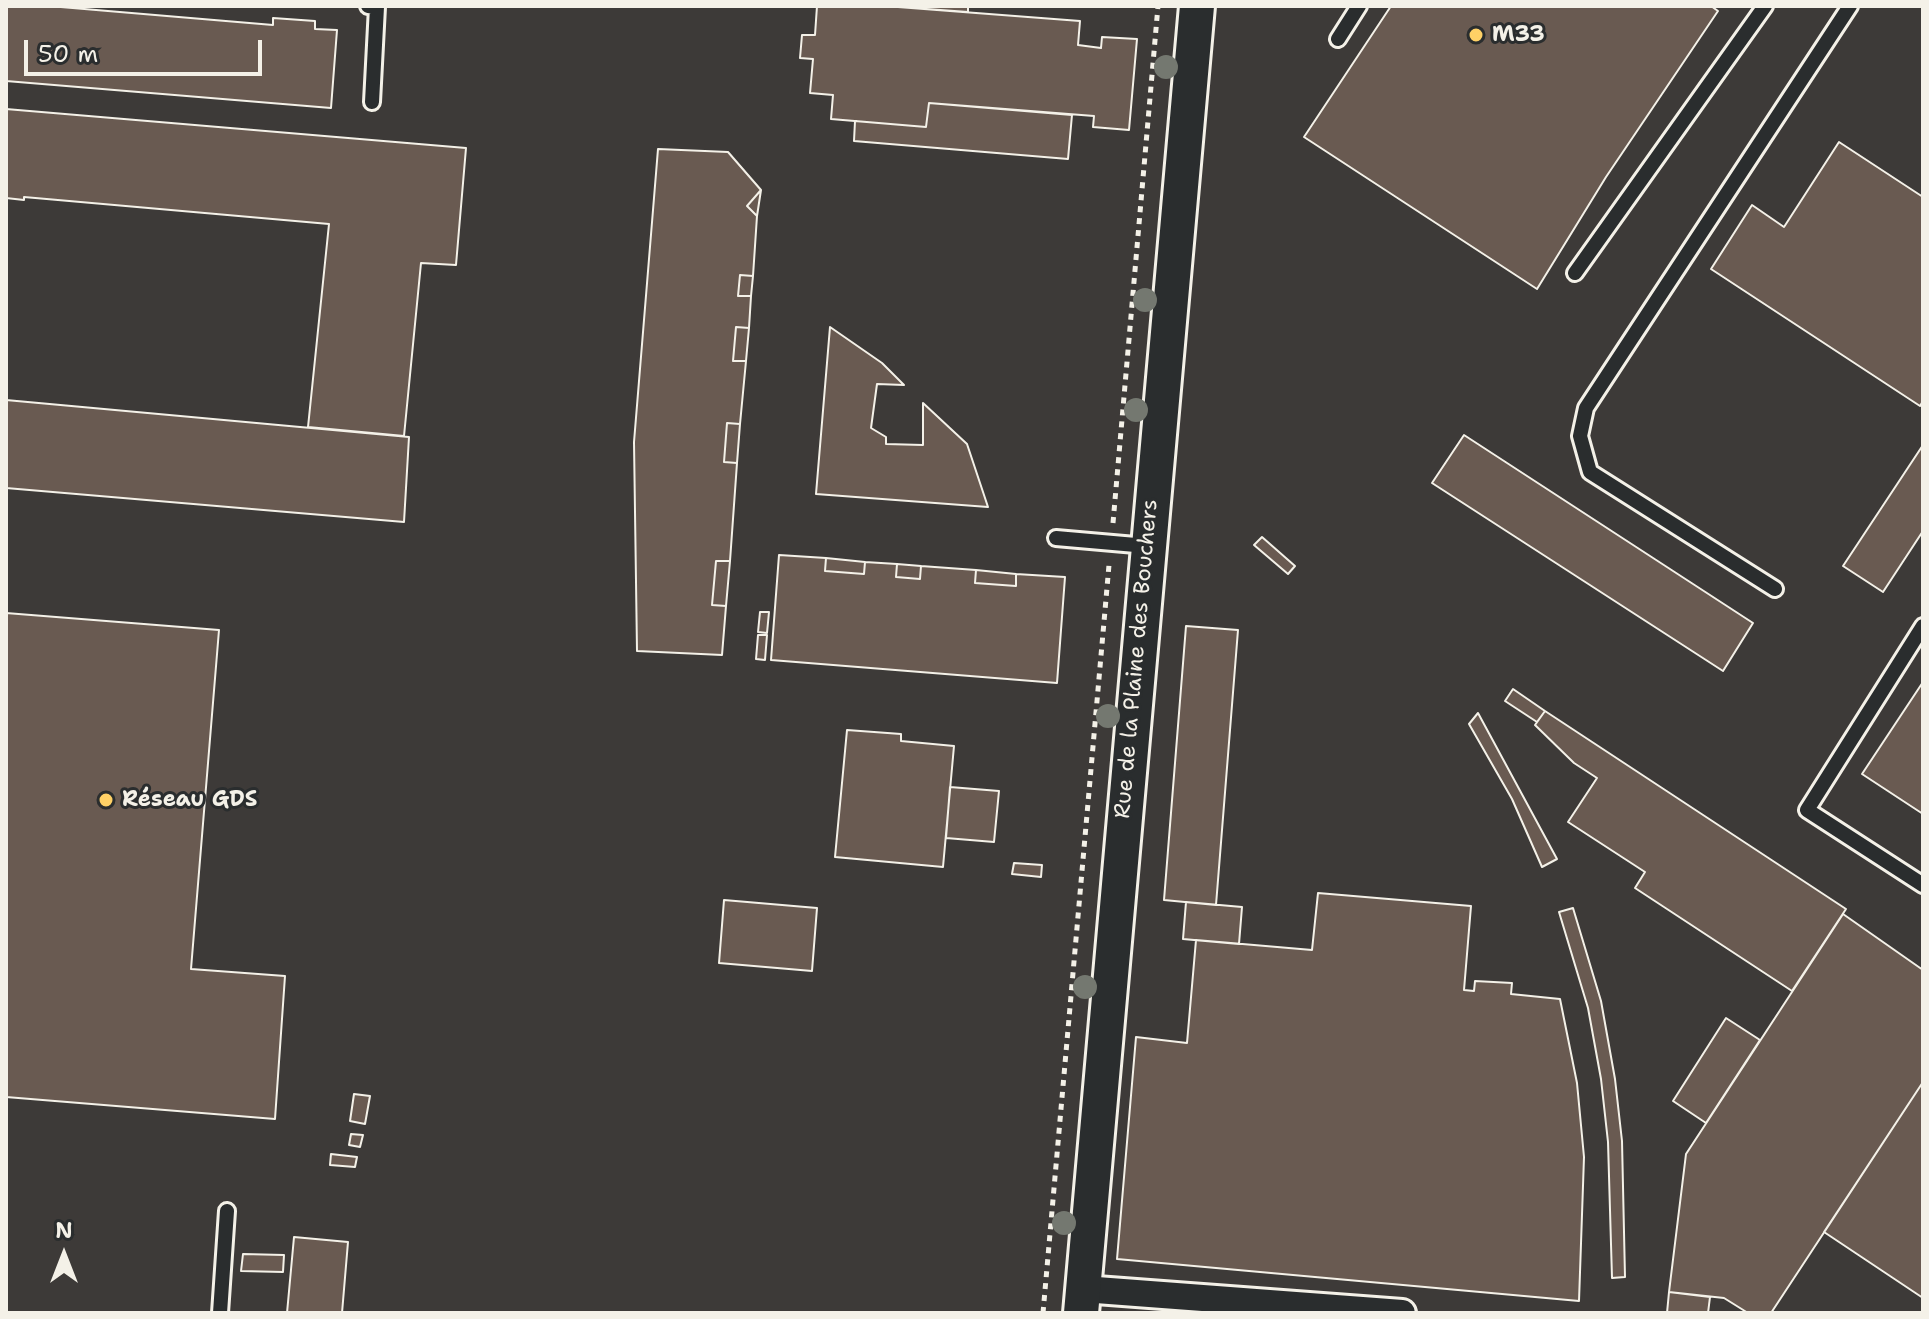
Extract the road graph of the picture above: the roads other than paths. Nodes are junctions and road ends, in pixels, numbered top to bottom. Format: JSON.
{"nodes":[{"id":1,"x":368,"y":6,"type":"edge"},
{"id":2,"x":1197,"y":6,"type":"edge"},
{"id":3,"x":1359,"y":6,"type":"edge"},
{"id":4,"x":1765,"y":6,"type":"edge"},
{"id":5,"x":1850,"y":6,"type":"edge"},
{"id":6,"x":1338,"y":39,"type":"dead end"},
{"id":7,"x":372,"y":102,"type":"dead end"},
{"id":8,"x":1575,"y":273,"type":"dead end"},
{"id":9,"x":1056,"y":538,"type":"dead end"},
{"id":10,"x":1147,"y":546,"type":"junction"},
{"id":11,"x":1775,"y":589,"type":"dead end"},
{"id":12,"x":1923,"y":626,"type":"edge"},
{"id":13,"x":1923,"y":885,"type":"edge"},
{"id":14,"x":227,"y":1211,"type":"dead end"},
{"id":15,"x":1082,"y":1301,"type":"edge"},
{"id":16,"x":220,"y":1313,"type":"edge"},
{"id":17,"x":1402,"y":1313,"type":"edge"}],
"edges":[{"from":1,"to":7,"type":"lane"},
{"from":2,"to":10,"type":"street","name":"Rue de la Plaine des Bouchers"},
{"from":3,"to":6,"type":"lane"},
{"from":4,"to":8,"type":"lane"},
{"from":5,"to":11,"type":"lane"},
{"from":9,"to":10,"type":"lane"},
{"from":10,"to":15,"type":"street","name":"Rue de la Plaine des Bouchers"},
{"from":12,"to":13,"type":"lane"},
{"from":14,"to":16,"type":"lane"},
{"from":15,"to":17,"type":"street"}]}
